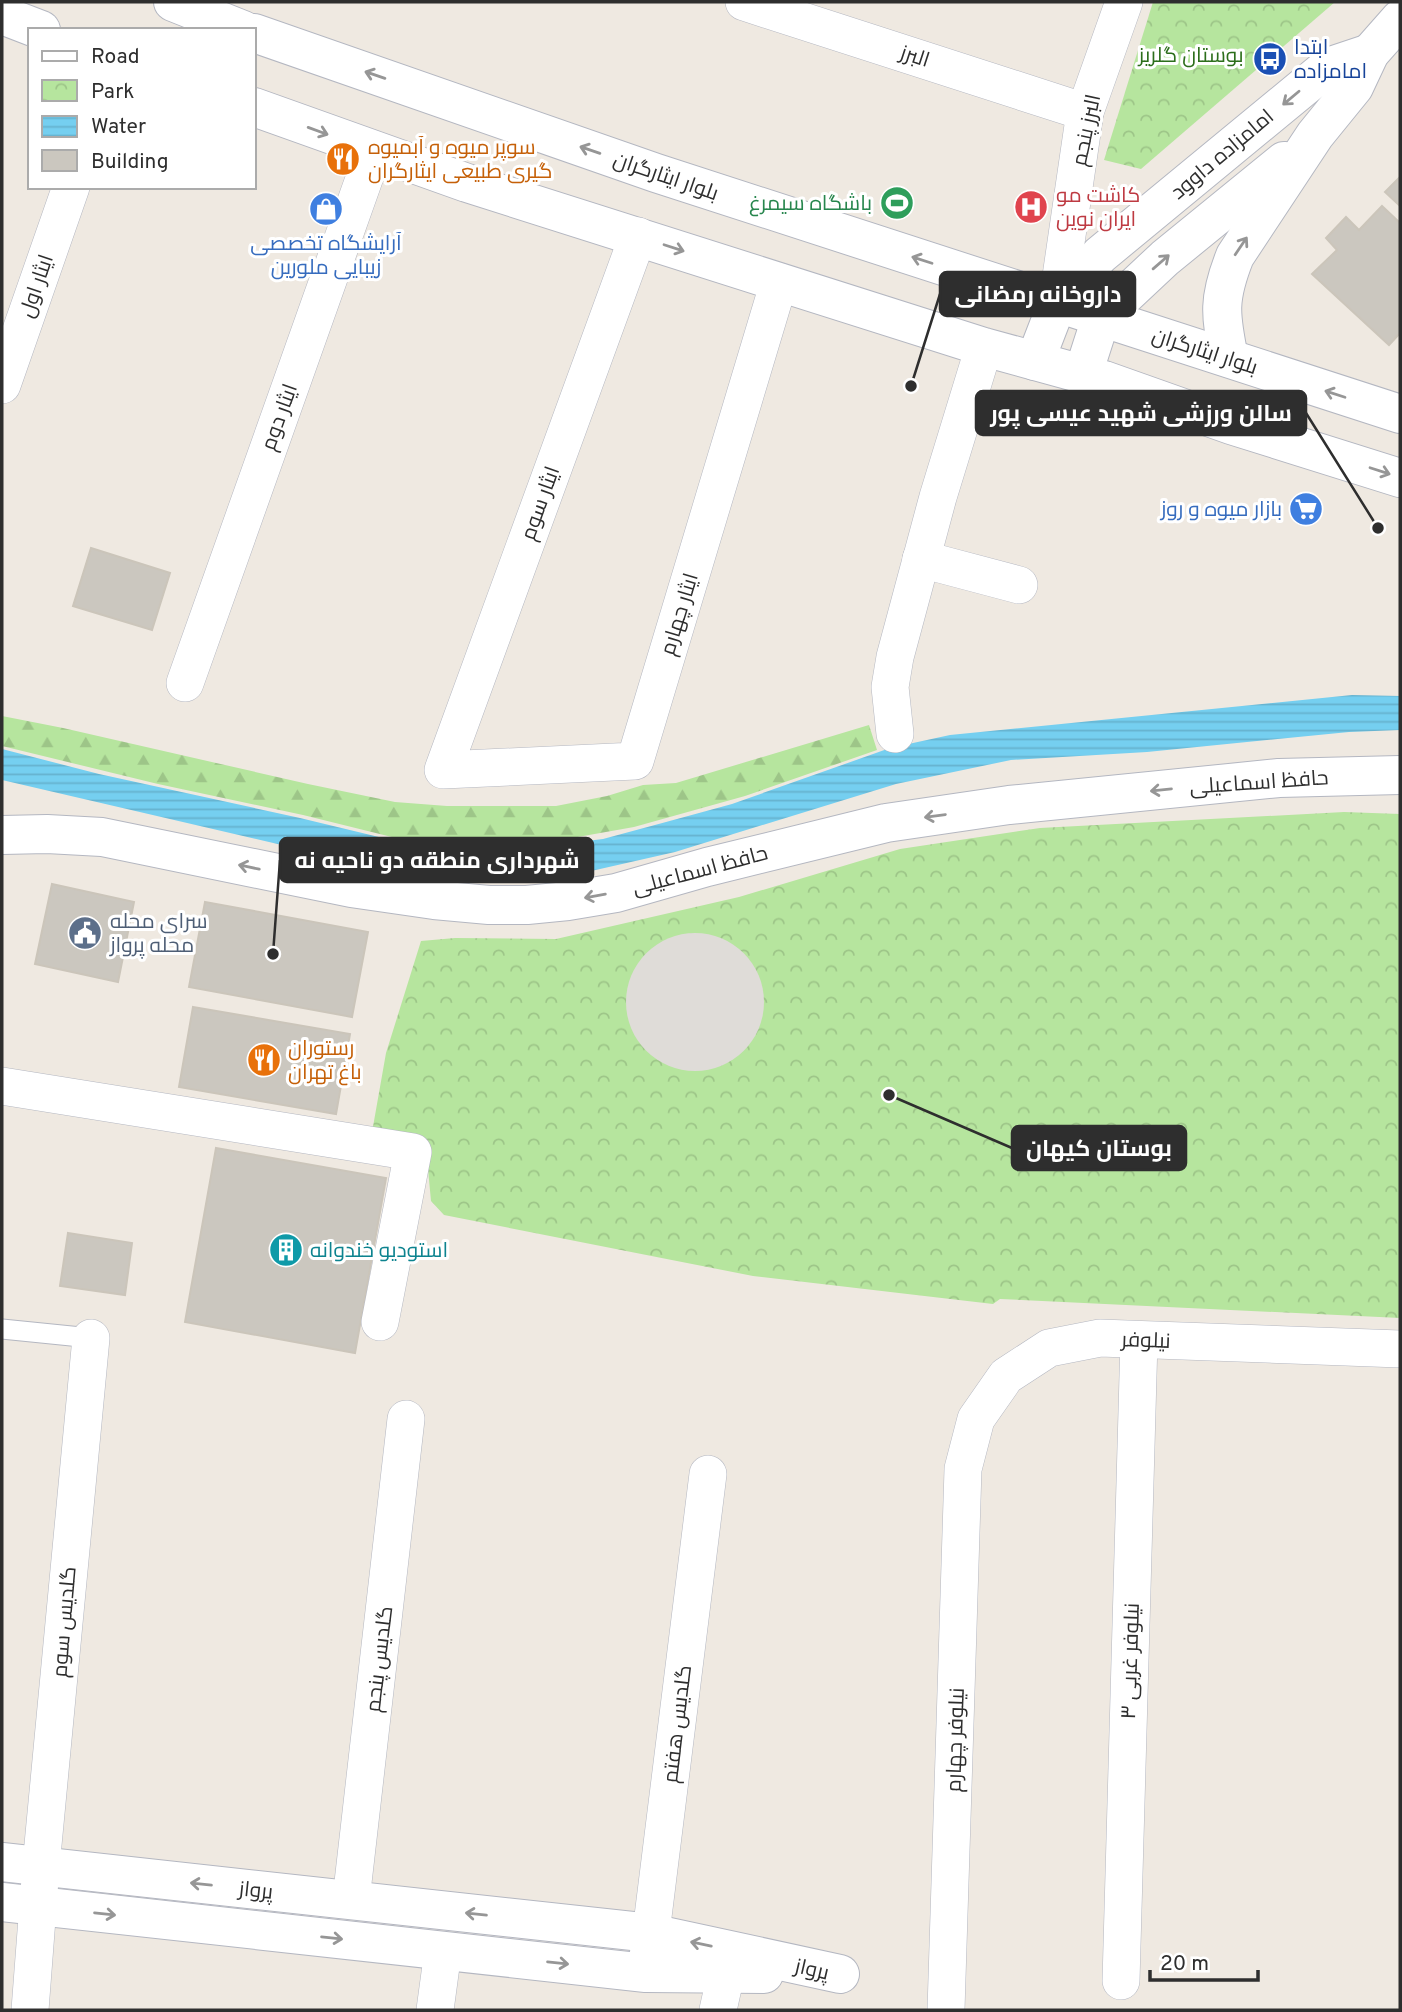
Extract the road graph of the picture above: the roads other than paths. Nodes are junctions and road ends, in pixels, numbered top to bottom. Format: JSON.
{"nodes":[{"id":1,"x":173,"y":2,"type":"edge"},
{"id":2,"x":744,"y":2,"type":"edge"},
{"id":3,"x":1124,"y":2,"type":"edge"},
{"id":4,"x":2,"y":15,"type":"edge"},
{"id":5,"x":830,"y":15,"type":"edge"},
{"id":6,"x":1400,"y":19,"type":"edge"},
{"id":7,"x":236,"y":22,"type":"edge"},
{"id":8,"x":36,"y":28,"type":"edge"},
{"id":9,"x":253,"y":28,"type":"edge"},
{"id":10,"x":256,"y":29,"type":"edge"},
{"id":11,"x":1370,"y":53,"type":"junction"},
{"id":12,"x":256,"y":108,"type":"edge"},
{"id":13,"x":1086,"y":112,"type":"junction"},
{"id":14,"x":1315,"y":135,"type":"junction"},
{"id":15,"x":374,"y":151,"type":"junction"},
{"id":16,"x":70,"y":189,"type":"edge"},
{"id":17,"x":638,"y":236,"type":"junction"},
{"id":18,"x":779,"y":282,"type":"junction"},
{"id":19,"x":1057,"y":303,"type":"junction"},
{"id":20,"x":1101,"y":318,"type":"junction"},
{"id":21,"x":984,"y":347,"type":"junction"},
{"id":22,"x":1230,"y":358,"type":"junction"},
{"id":23,"x":1034,"y":361,"type":"junction"},
{"id":24,"x":1083,"y":374,"type":"junction"},
{"id":25,"x":2,"y":385,"type":"edge"},
{"id":26,"x":1400,"y":414,"type":"edge"},
{"id":27,"x":1400,"y":478,"type":"edge"},
{"id":28,"x":921,"y":559,"type":"junction"},
{"id":29,"x":1018,"y":585,"type":"dead end"},
{"id":30,"x":185,"y":683,"type":"dead end"},
{"id":31,"x":895,"y":734,"type":"dead end"},
{"id":32,"x":443,"y":770,"type":"joint"},
{"id":33,"x":1400,"y":775,"type":"edge"},
{"id":34,"x":2,"y":835,"type":"edge"},
{"id":35,"x":2,"y":1086,"type":"edge"},
{"id":36,"x":380,"y":1322,"type":"dead end"},
{"id":37,"x":2,"y":1329,"type":"edge"},
{"id":38,"x":91,"y":1338,"type":"joint"},
{"id":39,"x":1139,"y":1340,"type":"junction"},
{"id":40,"x":1400,"y":1349,"type":"edge"},
{"id":41,"x":406,"y":1419,"type":"dead end"},
{"id":42,"x":963,"y":1469,"type":"joint"},
{"id":43,"x":708,"y":1474,"type":"dead end"},
{"id":44,"x":2,"y":1862,"type":"edge"},
{"id":45,"x":41,"y":1866,"type":"junction"},
{"id":46,"x":351,"y":1900,"type":"junction"},
{"id":47,"x":20,"y":1904,"type":"edge"},
{"id":48,"x":651,"y":1933,"type":"junction"},
{"id":49,"x":443,"y":1951,"type":"junction"},
{"id":50,"x":646,"y":1973,"type":"junction"},
{"id":51,"x":726,"y":1974,"type":"junction"},
{"id":52,"x":1121,"y":1981,"type":"dead end"},
{"id":53,"x":30,"y":2010,"type":"edge"},
{"id":54,"x":435,"y":2010,"type":"edge"},
{"id":55,"x":718,"y":2010,"type":"edge"},
{"id":56,"x":946,"y":2010,"type":"edge"}],
"edges":[{"from":1,"to":7,"type":"street","name":"بلوار ایثارگران"},
{"from":2,"to":5,"type":"street","name":"البرز"},
{"from":3,"to":13,"type":"street","name":"البرز پنجم"},
{"from":4,"to":8,"type":"street"},
{"from":5,"to":13,"type":"street","name":"البرز"},
{"from":6,"to":11,"type":"street"},
{"from":9,"to":7,"type":"street","name":"بلوار ایثارگران","one_way":true},
{"from":19,"to":10,"type":"street","name":"بلوار ایثارگران","one_way":true},
{"from":11,"to":14,"type":"street"},
{"from":11,"to":19,"type":"street","name":"امامزاده داوود","one_way":true},
{"from":12,"to":15,"type":"street","one_way":true},
{"from":13,"to":19,"type":"street","name":"البرز پنجم"},
{"from":20,"to":14,"type":"street","one_way":true},
{"from":22,"to":14,"type":"street","one_way":true},
{"from":15,"to":17,"type":"street"},
{"from":15,"to":30,"type":"street","name":"ایثار دوم"},
{"from":16,"to":25,"type":"street","name":"ایثار اول"},
{"from":17,"to":18,"type":"street","one_way":true},
{"from":17,"to":32,"type":"street","name":"ایثار سوم"},
{"from":18,"to":21,"type":"street"},
{"from":18,"to":32,"type":"street","name":"ایثار چهارم"},
{"from":19,"to":20,"type":"street","name":"بلوار ایثارگران"},
{"from":19,"to":23,"type":"street"},
{"from":20,"to":22,"type":"street","name":"بلوار ایثارگران"},
{"from":20,"to":24,"type":"street"},
{"from":21,"to":23,"type":"street"},
{"from":21,"to":28,"type":"street"},
{"from":26,"to":22,"type":"street","name":"بلوار ایثارگران","one_way":true},
{"from":23,"to":24,"type":"street"},
{"from":24,"to":27,"type":"street","one_way":true},
{"from":28,"to":29,"type":"street"},
{"from":28,"to":31,"type":"street"},
{"from":33,"to":34,"type":"street","name":"حافظ اسماعیلی","one_way":true},
{"from":35,"to":36,"type":"street"},
{"from":37,"to":38,"type":"lane"},
{"from":38,"to":45,"type":"street","name":"گلدیس سوم"},
{"from":39,"to":40,"type":"street","name":"نیلوفر"},
{"from":39,"to":42,"type":"street","name":"نیلوفر"},
{"from":39,"to":52,"type":"street","name":"نیلوفر غربی ۳"},
{"from":41,"to":46,"type":"street","name":"گلدیس پنجم"},
{"from":42,"to":56,"type":"street","name":"نیلوفر چهارم"},
{"from":43,"to":48,"type":"street","name":"گلدیس هفتم"},
{"from":44,"to":45,"type":"street","name":"پرواز"},
{"from":46,"to":45,"type":"street","name":"پرواز","one_way":true},
{"from":45,"to":47,"type":"street","name":"گلدیس سوم"},
{"from":48,"to":46,"type":"street","name":"پرواز","one_way":true},
{"from":47,"to":49,"type":"street","name":"پرواز","one_way":true},
{"from":47,"to":53,"type":"street","name":"گلدیس سوم"},
{"from":48,"to":50,"type":"street","name":"گلدیس هفتم"},
{"from":51,"to":48,"type":"street","name":"پرواز","one_way":true},
{"from":49,"to":50,"type":"street","name":"پرواز","one_way":true},
{"from":49,"to":54,"type":"street"},
{"from":50,"to":51,"type":"street","name":"پرواز"},
{"from":51,"to":55,"type":"street"}]}
